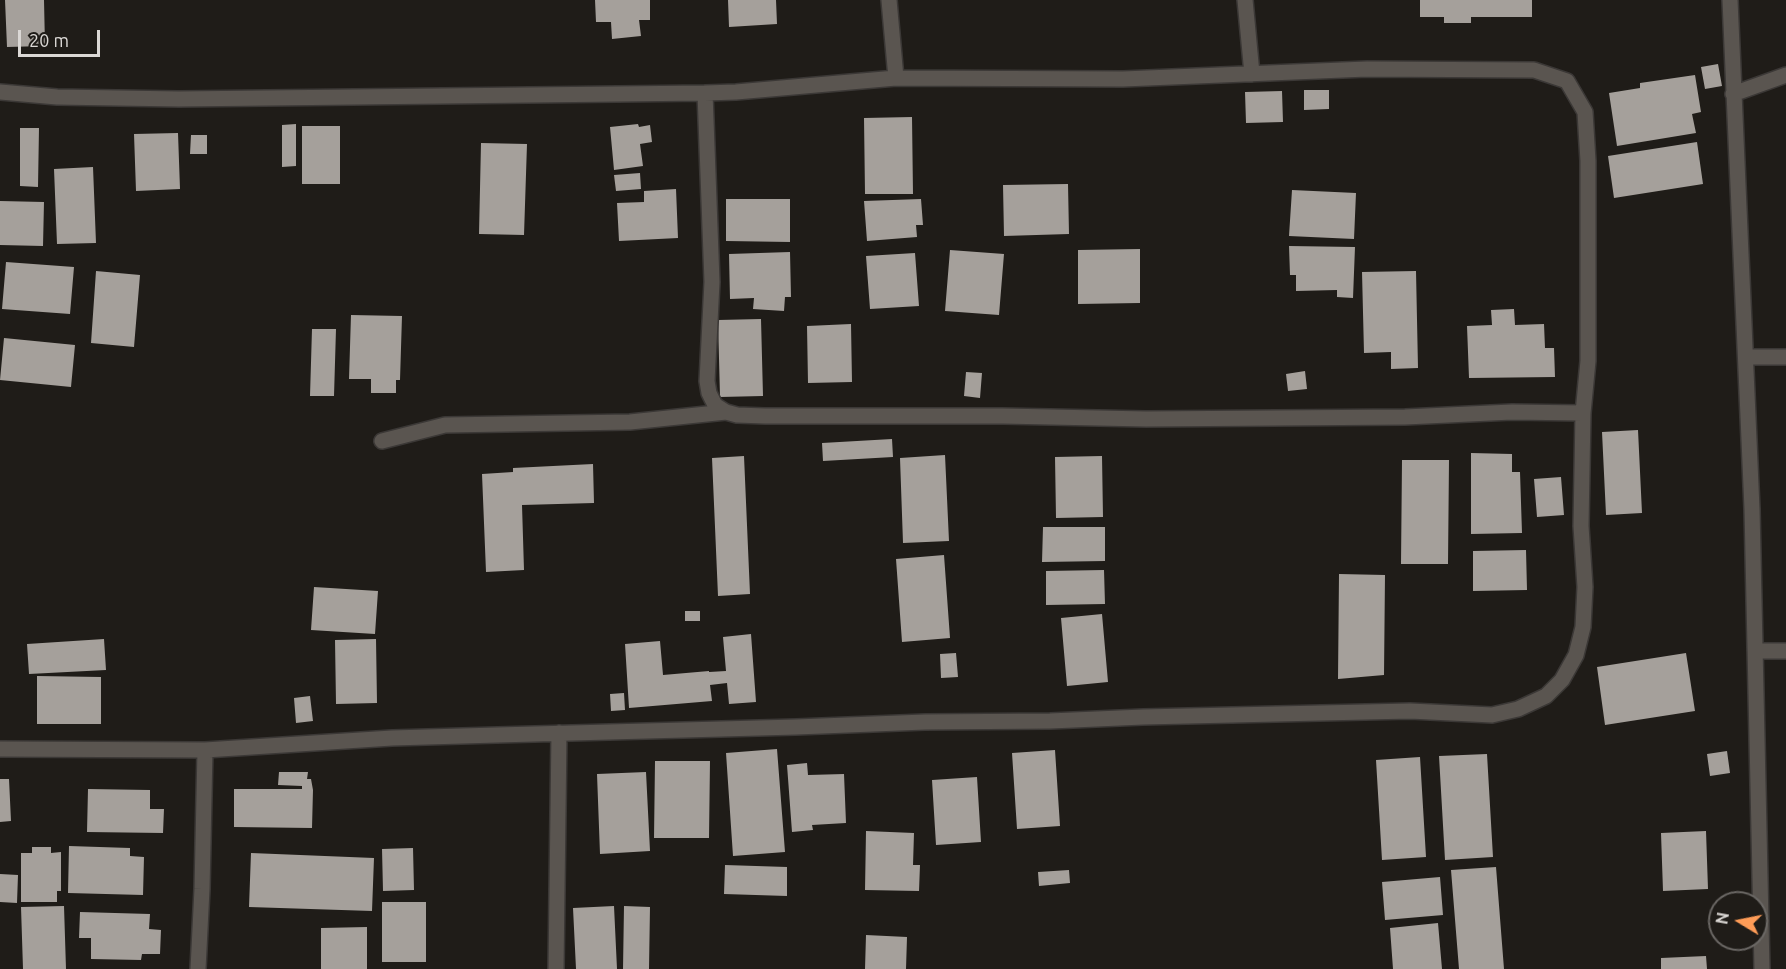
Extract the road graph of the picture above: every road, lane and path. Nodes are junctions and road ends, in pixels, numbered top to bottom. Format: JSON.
{"nodes":[{"id":1,"x":889,"y":0,"type":"edge"},
{"id":2,"x":1245,"y":0,"type":"edge"},
{"id":3,"x":1730,"y":0,"type":"edge"},
{"id":4,"x":1252,"y":74,"type":"junction"},
{"id":5,"x":1786,"y":75,"type":"edge"},
{"id":6,"x":896,"y":78,"type":"junction"},
{"id":7,"x":0,"y":92,"type":"edge"},
{"id":8,"x":705,"y":93,"type":"junction"},
{"id":9,"x":1733,"y":94,"type":"junction"},
{"id":10,"x":1746,"y":357,"type":"junction"},
{"id":11,"x":1786,"y":357,"type":"edge"},
{"id":12,"x":726,"y":412,"type":"junction"},
{"id":13,"x":1583,"y":412,"type":"junction"},
{"id":14,"x":382,"y":441,"type":"dead end"},
{"id":15,"x":1755,"y":651,"type":"junction"},
{"id":16,"x":1786,"y":651,"type":"edge"},
{"id":17,"x":559,"y":733,"type":"junction"},
{"id":18,"x":0,"y":749,"type":"edge"},
{"id":19,"x":205,"y":750,"type":"junction"},
{"id":20,"x":198,"y":969,"type":"edge"},
{"id":21,"x":556,"y":969,"type":"edge"},
{"id":22,"x":1762,"y":969,"type":"edge"}],
"edges":[{"from":1,"to":6,"type":"street"},
{"from":2,"to":4,"type":"street"},
{"from":3,"to":9,"type":"street"},
{"from":4,"to":6,"type":"street"},
{"from":4,"to":13,"type":"street"},
{"from":5,"to":9,"type":"street"},
{"from":6,"to":8,"type":"street"},
{"from":7,"to":8,"type":"street"},
{"from":8,"to":12,"type":"street"},
{"from":9,"to":10,"type":"street"},
{"from":10,"to":11,"type":"street"},
{"from":10,"to":15,"type":"street"},
{"from":12,"to":13,"type":"street"},
{"from":12,"to":14,"type":"street"},
{"from":13,"to":17,"type":"street"},
{"from":15,"to":16,"type":"street"},
{"from":15,"to":22,"type":"street"},
{"from":17,"to":19,"type":"street"},
{"from":17,"to":21,"type":"street"},
{"from":18,"to":19,"type":"street"},
{"from":19,"to":20,"type":"street"}]}
